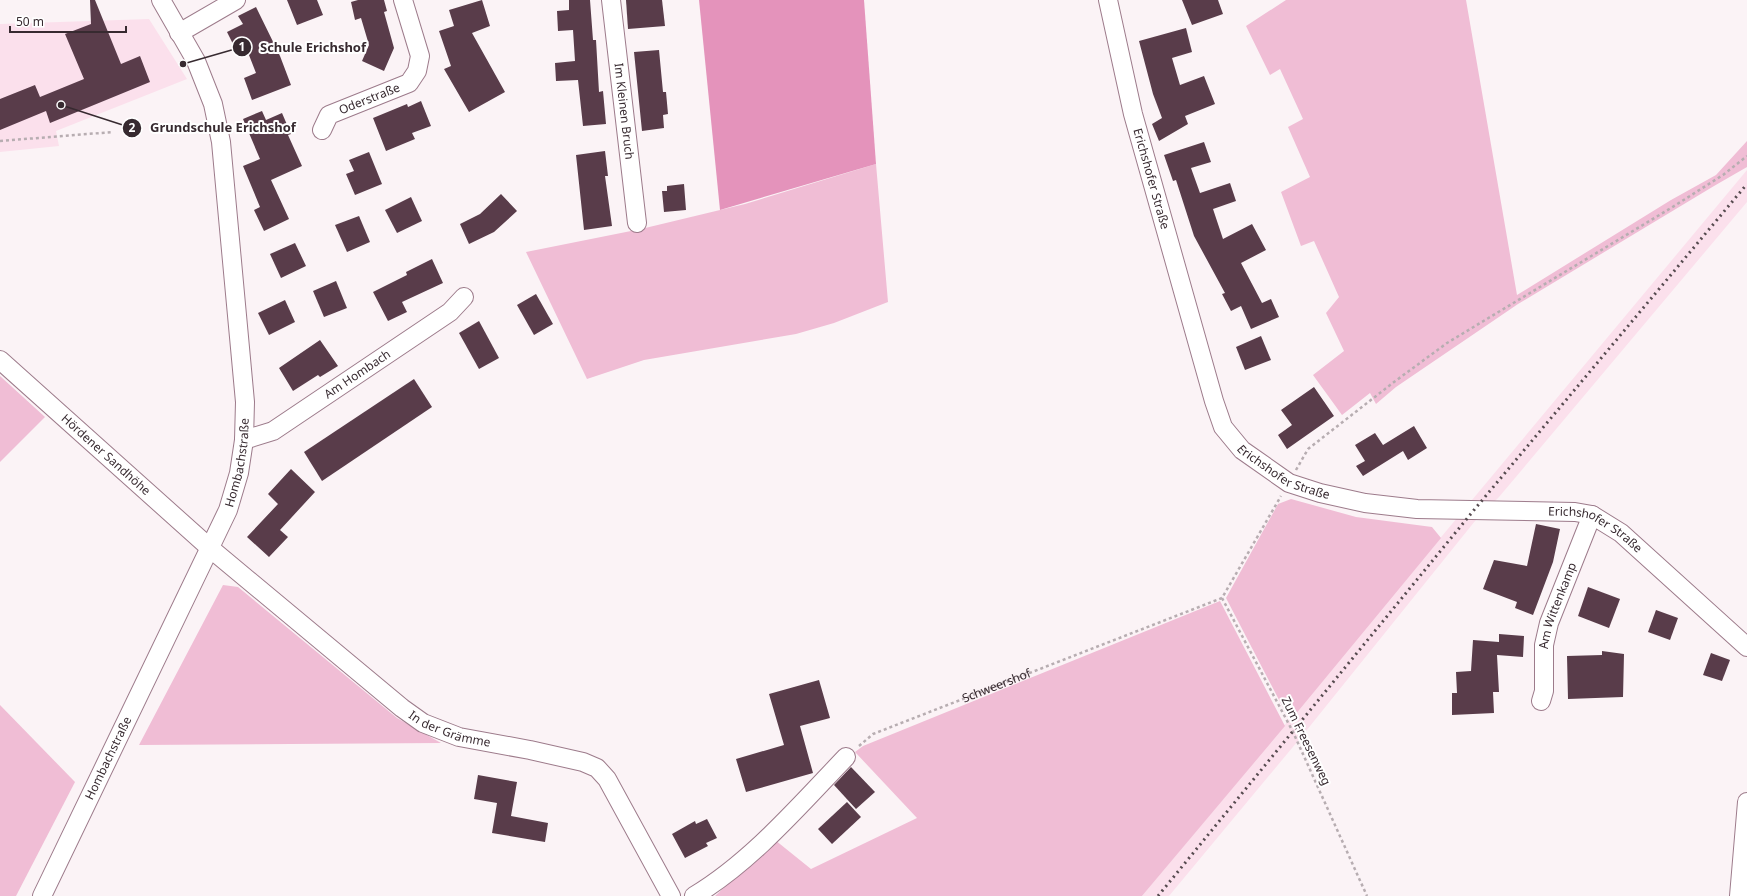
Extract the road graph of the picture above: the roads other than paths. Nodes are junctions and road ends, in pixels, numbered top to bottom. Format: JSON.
{"nodes":[{"id":1,"x":161,"y":0,"type":"edge"},
{"id":2,"x":236,"y":0,"type":"edge"},
{"id":3,"x":403,"y":0,"type":"edge"},
{"id":4,"x":611,"y":0,"type":"edge"},
{"id":5,"x":1108,"y":0,"type":"edge"},
{"id":6,"x":179,"y":33,"type":"junction"},
{"id":7,"x":322,"y":130,"type":"dead end"},
{"id":8,"x":637,"y":223,"type":"dead end"},
{"id":9,"x":464,"y":297,"type":"dead end"},
{"id":10,"x":0,"y":360,"type":"edge"},
{"id":11,"x":244,"y":440,"type":"junction"},
{"id":12,"x":1592,"y":515,"type":"junction"},
{"id":13,"x":211,"y":550,"type":"junction"},
{"id":14,"x":1747,"y":647,"type":"edge"},
{"id":15,"x":1541,"y":701,"type":"dead end"},
{"id":16,"x":846,"y":757,"type":"road end"},
{"id":17,"x":1747,"y":802,"type":"edge"},
{"id":18,"x":42,"y":896,"type":"edge"},
{"id":19,"x":671,"y":896,"type":"edge"},
{"id":20,"x":694,"y":896,"type":"edge"},
{"id":21,"x":1739,"y":896,"type":"edge"}],
"edges":[{"from":1,"to":6,"type":"street","name":"Hombachstraße"},
{"from":2,"to":6,"type":"street"},
{"from":3,"to":7,"type":"street","name":"Oderstraße"},
{"from":4,"to":8,"type":"street","name":"Im Kleinen Bruch"},
{"from":5,"to":12,"type":"street","name":"Erichshofer Straße"},
{"from":6,"to":11,"type":"street","name":"Hombachstraße"},
{"from":9,"to":11,"type":"street","name":"Am Hombach"},
{"from":10,"to":13,"type":"street","name":"Hördener Sandhöhe"},
{"from":11,"to":13,"type":"street","name":"Hombachstraße"},
{"from":12,"to":14,"type":"street","name":"Erichshofer Straße"},
{"from":12,"to":15,"type":"street","name":"Am Wittenkamp"},
{"from":13,"to":18,"type":"street","name":"Hombachstraße"},
{"from":13,"to":19,"type":"street","name":"In der Grämme"},
{"from":16,"to":20,"type":"street"},
{"from":17,"to":21,"type":"street"}]}
